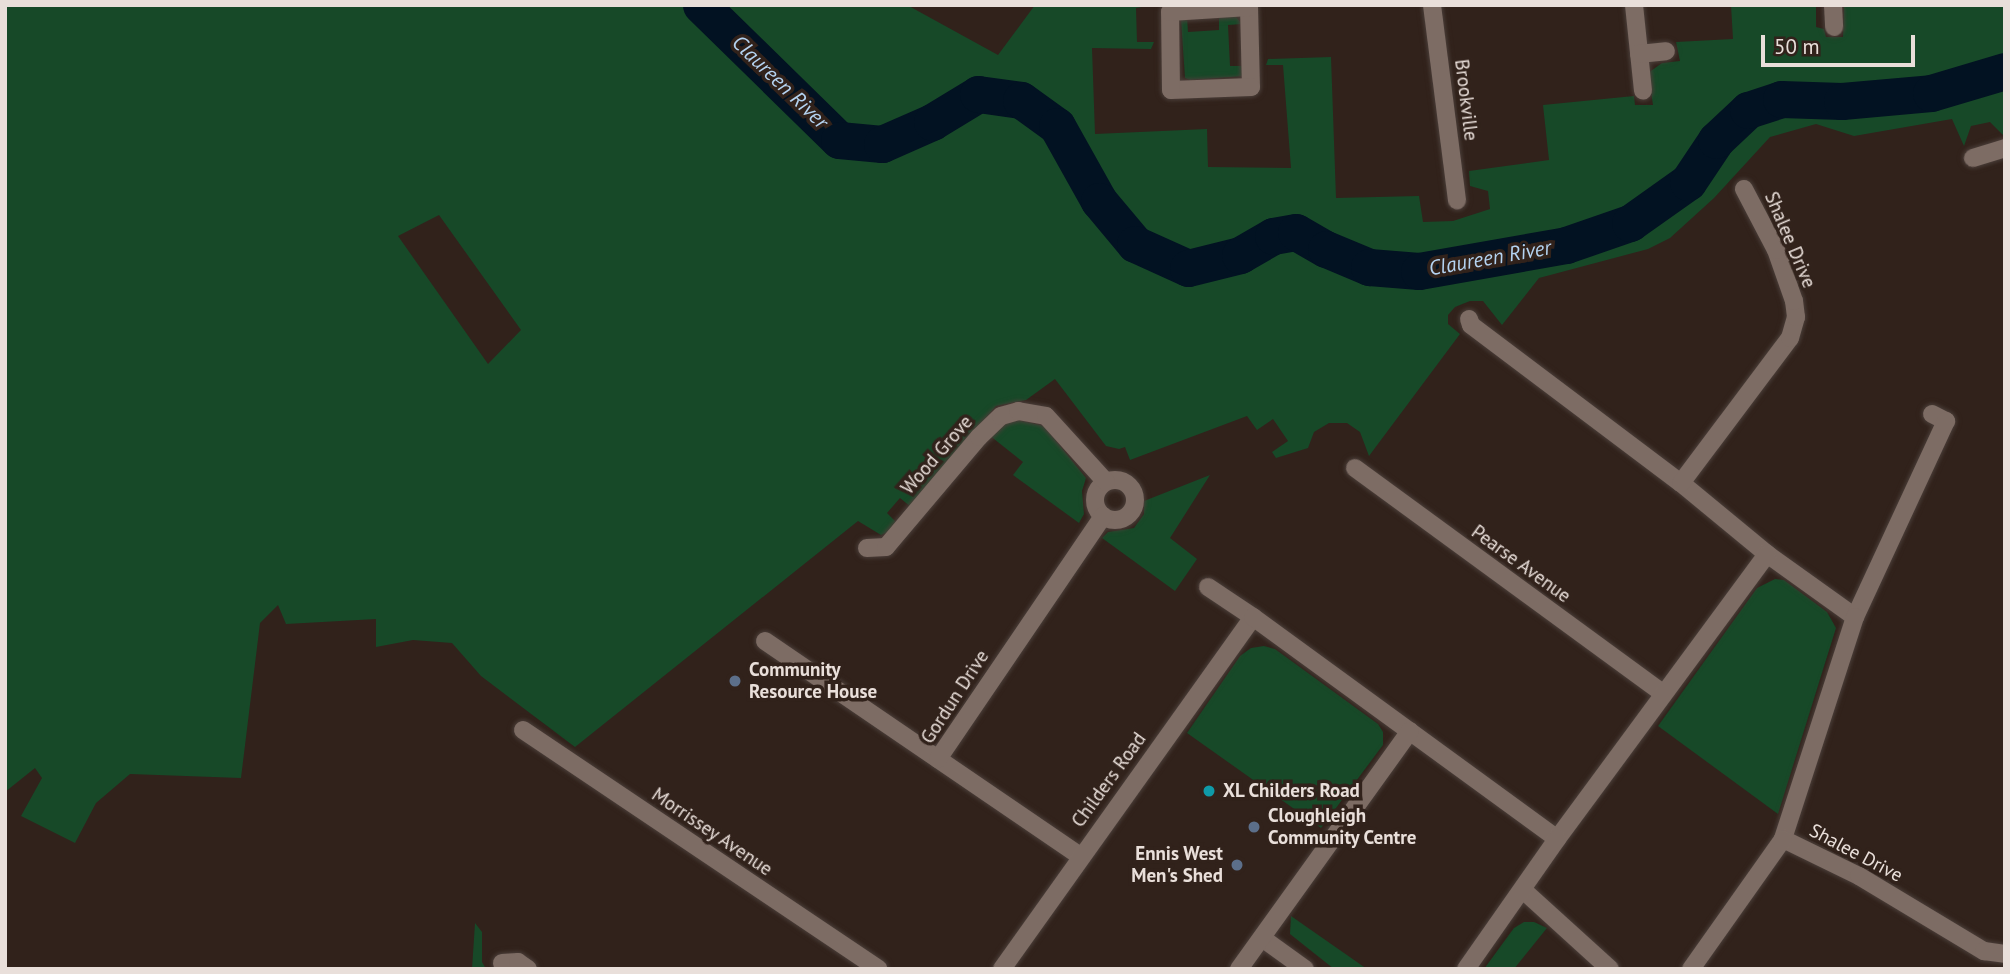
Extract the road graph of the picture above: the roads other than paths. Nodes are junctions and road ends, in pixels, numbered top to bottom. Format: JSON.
{"nodes":[{"id":1,"x":1432,"y":5,"type":"edge"},
{"id":2,"x":1634,"y":5,"type":"edge"},
{"id":3,"x":1833,"y":5,"type":"edge"},
{"id":4,"x":1210,"y":7,"type":"edge"},
{"id":5,"x":1834,"y":27,"type":"dead end"},
{"id":6,"x":1666,"y":51,"type":"dead end"},
{"id":7,"x":1639,"y":54,"type":"junction"},
{"id":8,"x":1643,"y":91,"type":"dead end"},
{"id":9,"x":2005,"y":148,"type":"edge"},
{"id":10,"x":1973,"y":158,"type":"dead end"},
{"id":11,"x":1744,"y":189,"type":"dead end"},
{"id":12,"x":1457,"y":200,"type":"dead end"},
{"id":13,"x":1469,"y":319,"type":"dead end"},
{"id":14,"x":1932,"y":414,"type":"dead end"},
{"id":15,"x":1355,"y":468,"type":"dead end"},
{"id":16,"x":1105,"y":482,"type":"junction"},
{"id":17,"x":1681,"y":482,"type":"junction"},
{"id":18,"x":1103,"y":516,"type":"junction"},
{"id":19,"x":867,"y":548,"type":"dead end"},
{"id":20,"x":1767,"y":554,"type":"junction"},
{"id":21,"x":1208,"y":587,"type":"dead end"},
{"id":22,"x":1253,"y":617,"type":"junction"},
{"id":23,"x":1855,"y":617,"type":"junction"},
{"id":24,"x":765,"y":641,"type":"dead end"},
{"id":25,"x":1662,"y":693,"type":"junction"},
{"id":26,"x":523,"y":730,"type":"dead end"},
{"id":27,"x":1410,"y":731,"type":"junction"},
{"id":28,"x":938,"y":759,"type":"junction"},
{"id":29,"x":1557,"y":839,"type":"junction"},
{"id":30,"x":1783,"y":839,"type":"junction"},
{"id":31,"x":1080,"y":856,"type":"junction"},
{"id":32,"x":1524,"y":891,"type":"junction"},
{"id":33,"x":1262,"y":938,"type":"junction"},
{"id":34,"x":2005,"y":954,"type":"edge"},
{"id":35,"x":502,"y":963,"type":"dead end"},
{"id":36,"x":528,"y":969,"type":"edge"},
{"id":37,"x":878,"y":969,"type":"edge"},
{"id":38,"x":1002,"y":969,"type":"edge"},
{"id":39,"x":1239,"y":969,"type":"edge"},
{"id":40,"x":1305,"y":969,"type":"edge"},
{"id":41,"x":1466,"y":969,"type":"edge"},
{"id":42,"x":1611,"y":969,"type":"edge"},
{"id":43,"x":1691,"y":969,"type":"edge"}],
"edges":[{"from":1,"to":12,"type":"street","name":"Brookville"},
{"from":2,"to":7,"type":"street"},
{"from":3,"to":5,"type":"street"},
{"from":4,"to":4,"type":"street"},
{"from":6,"to":7,"type":"street"},
{"from":7,"to":8,"type":"street"},
{"from":9,"to":10,"type":"street"},
{"from":11,"to":17,"type":"street","name":"Shalee Drive"},
{"from":13,"to":17,"type":"street"},
{"from":14,"to":23,"type":"street","name":"Shalee Drive"},
{"from":15,"to":25,"type":"street","name":"Pearse Avenue"},
{"from":16,"to":18,"type":"street"},
{"from":16,"to":18,"type":"street"},
{"from":16,"to":19,"type":"street","name":"Wood Grove"},
{"from":17,"to":20,"type":"street"},
{"from":18,"to":28,"type":"street","name":"Gordun Drive"},
{"from":20,"to":23,"type":"street"},
{"from":20,"to":25,"type":"street"},
{"from":21,"to":22,"type":"street"},
{"from":22,"to":27,"type":"street"},
{"from":22,"to":31,"type":"street","name":"Childers Road"},
{"from":23,"to":30,"type":"street","name":"Shalee Drive"},
{"from":24,"to":28,"type":"street"},
{"from":25,"to":29,"type":"street"},
{"from":26,"to":37,"type":"street","name":"Morrissey Avenue"},
{"from":27,"to":29,"type":"street"},
{"from":27,"to":33,"type":"street"},
{"from":28,"to":31,"type":"street","name":"Gordun Drive"},
{"from":29,"to":32,"type":"street"},
{"from":30,"to":34,"type":"street","name":"Shalee Drive"},
{"from":30,"to":43,"type":"street"},
{"from":31,"to":38,"type":"street","name":"Childers Road"},
{"from":32,"to":41,"type":"street"},
{"from":32,"to":42,"type":"street"},
{"from":33,"to":39,"type":"street"},
{"from":33,"to":40,"type":"street"},
{"from":35,"to":36,"type":"street"}]}
